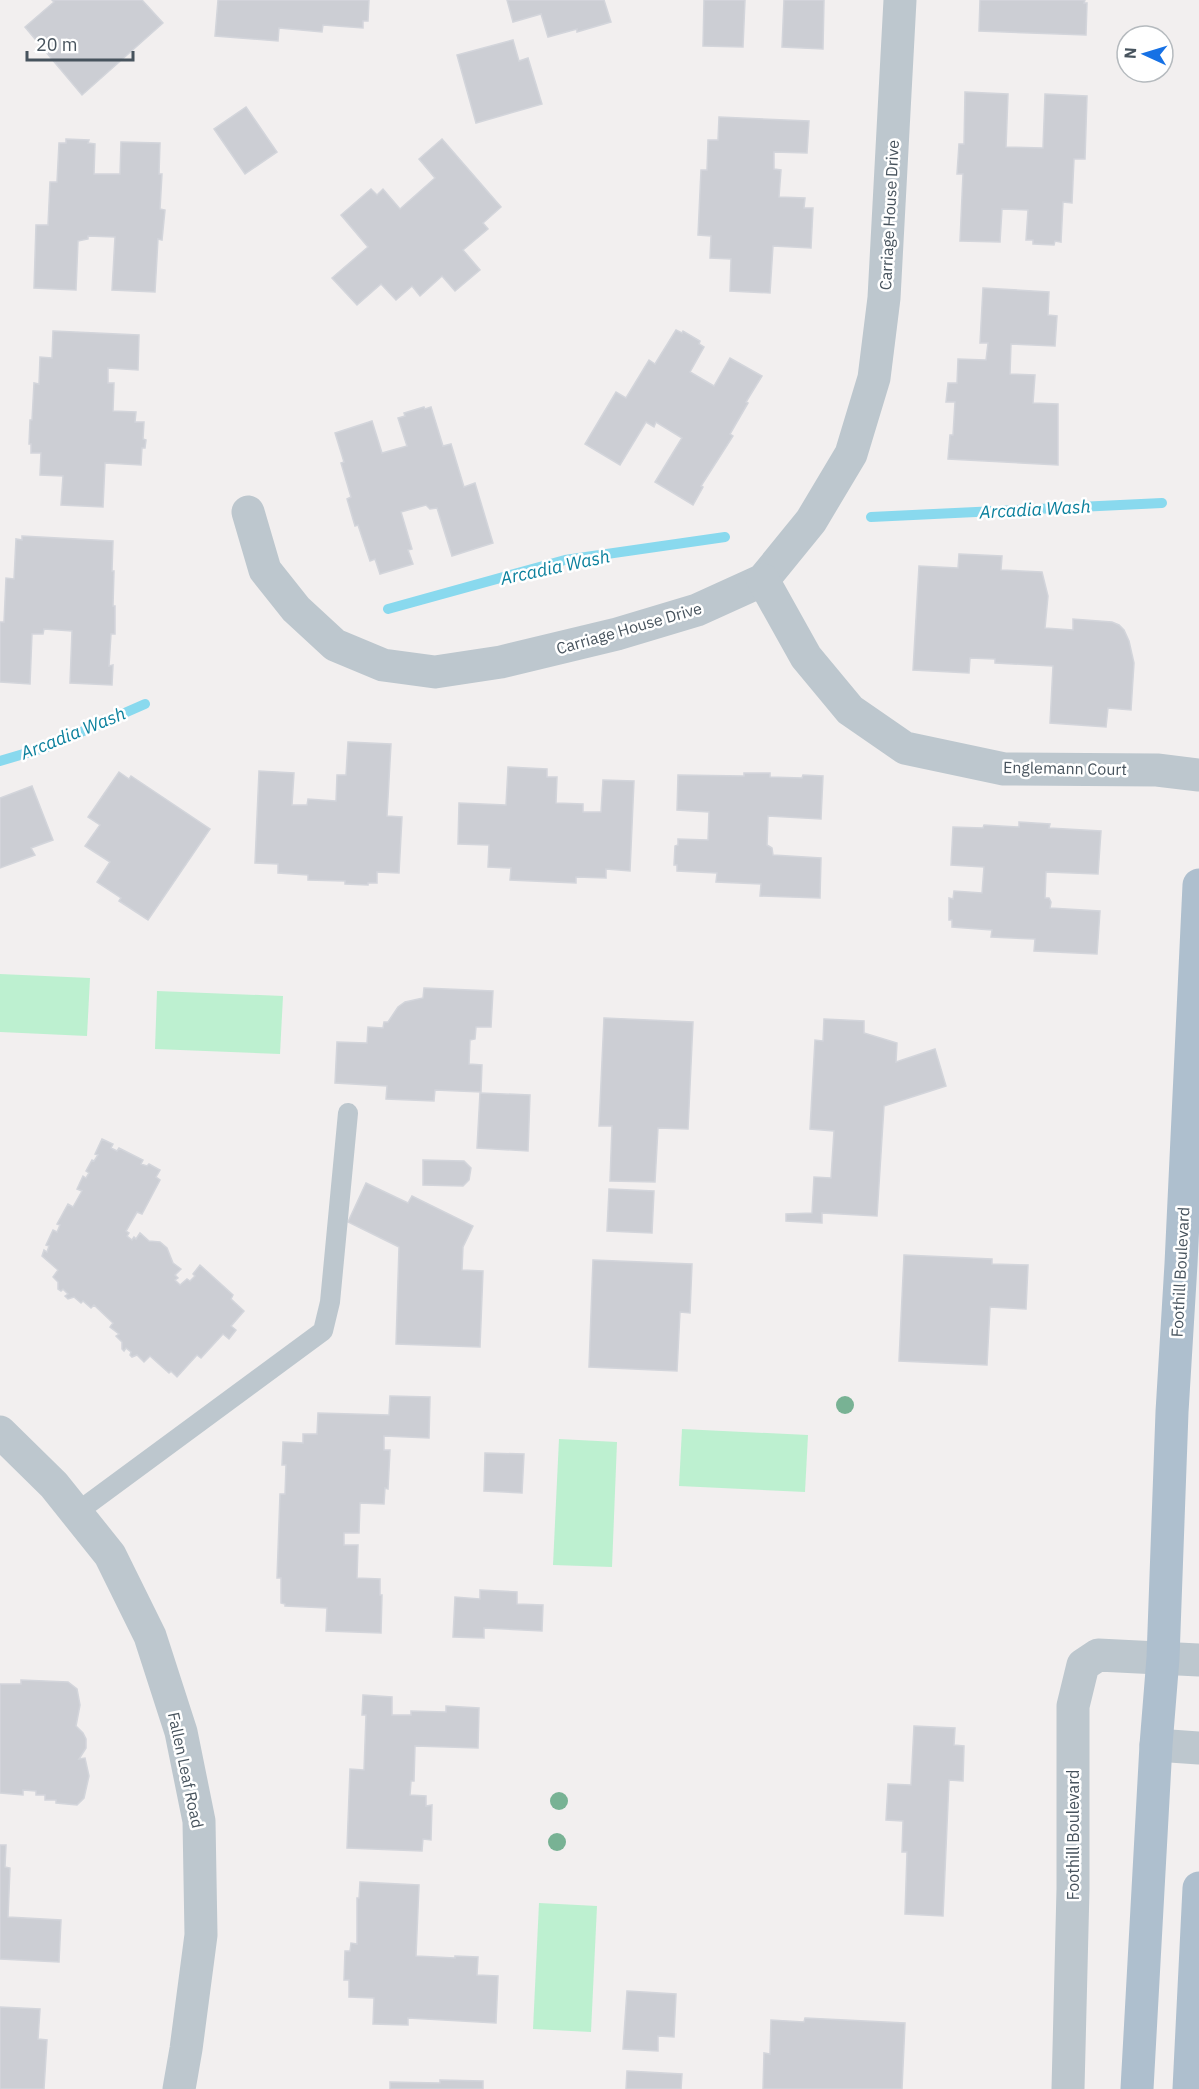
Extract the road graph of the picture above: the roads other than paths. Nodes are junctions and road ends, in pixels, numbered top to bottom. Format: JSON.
{"nodes":[{"id":1,"x":900,"y":0,"type":"edge"},
{"id":2,"x":248,"y":512,"type":"dead end"},
{"id":3,"x":763,"y":579,"type":"junction"},
{"id":4,"x":1199,"y":775,"type":"edge"},
{"id":5,"x":1199,"y":885,"type":"edge"},
{"id":6,"x":348,"y":1113,"type":"dead end"},
{"id":7,"x":1190,"y":1264,"type":"edge"},
{"id":8,"x":0,"y":1432,"type":"edge"},
{"id":9,"x":76,"y":1513,"type":"junction"},
{"id":10,"x":1163,"y":1658,"type":"junction"},
{"id":11,"x":1199,"y":1660,"type":"edge"},
{"id":12,"x":1155,"y":1744,"type":"junction"},
{"id":13,"x":1199,"y":1748,"type":"edge"},
{"id":14,"x":1199,"y":1888,"type":"edge"},
{"id":15,"x":179,"y":2089,"type":"edge"},
{"id":16,"x":1068,"y":2089,"type":"edge"},
{"id":17,"x":1137,"y":2089,"type":"edge"},
{"id":18,"x":1189,"y":2089,"type":"edge"}],
"edges":[{"from":1,"to":3,"type":"street","name":"Carriage House Drive"},
{"from":2,"to":3,"type":"street","name":"Carriage House Drive"},
{"from":3,"to":4,"type":"street","name":"Englemann Court"},
{"from":5,"to":7,"type":"main road","name":"Foothill Boulevard"},
{"from":6,"to":9,"type":"lane"},
{"from":7,"to":10,"type":"main road","name":"Foothill Boulevard"},
{"from":8,"to":9,"type":"street","name":"Fallen Leaf Road"},
{"from":9,"to":15,"type":"street","name":"Fallen Leaf Road"},
{"from":10,"to":11,"type":"street","name":"Foothill Boulevard"},
{"from":10,"to":12,"type":"main road","name":"Foothill Boulevard"},
{"from":10,"to":16,"type":"street","name":"Foothill Boulevard"},
{"from":12,"to":13,"type":"street"},
{"from":12,"to":17,"type":"main road","name":"Foothill Boulevard"},
{"from":14,"to":18,"type":"main road"}]}
